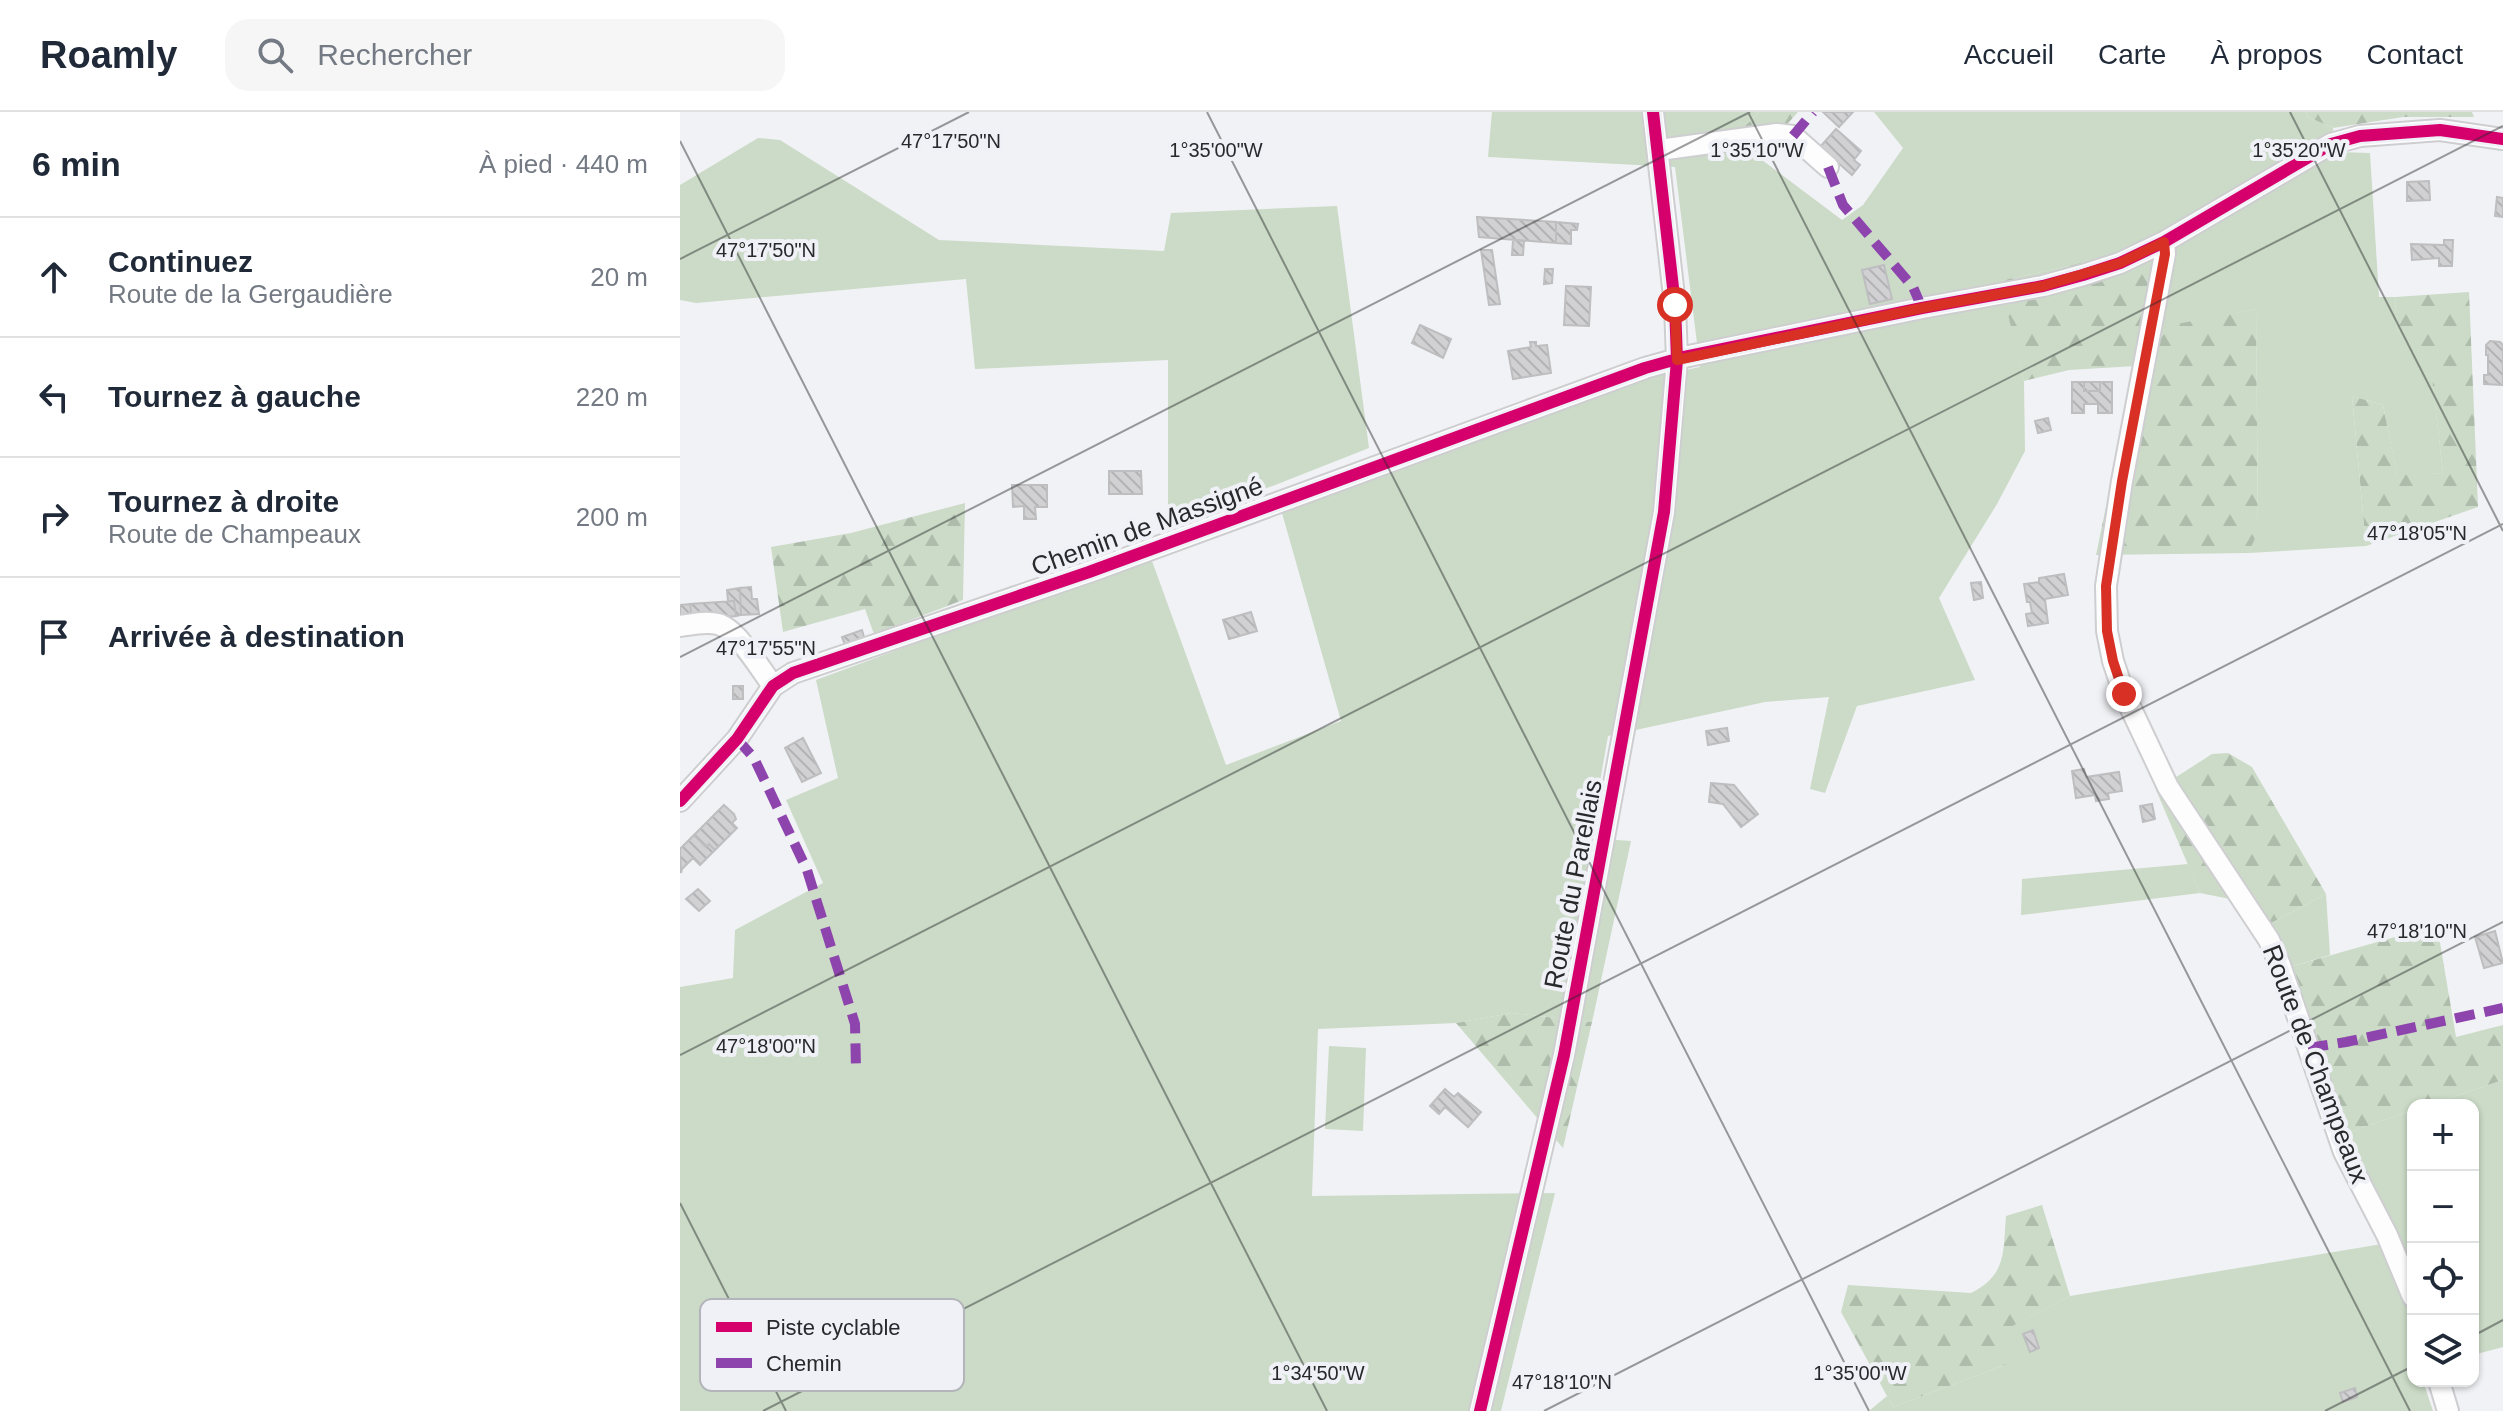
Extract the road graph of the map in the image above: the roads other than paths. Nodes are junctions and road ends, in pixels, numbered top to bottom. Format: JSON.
{"nodes":[{"id":1,"x":1653,"y":112,"type":"edge"},
{"id":2,"x":2503,"y":139,"type":"edge"},
{"id":3,"x":1659,"y":150,"type":"junction"},
{"id":4,"x":1828,"y":167,"type":"dead end"},
{"id":5,"x":2164,"y":242,"type":"junction"},
{"id":6,"x":1677,"y":360,"type":"junction"},
{"id":7,"x":680,"y":626,"type":"edge"},
{"id":8,"x":773,"y":686,"type":"junction"},
{"id":9,"x":680,"y":801,"type":"edge"},
{"id":10,"x":2407,"y":1283,"type":"edge"},
{"id":11,"x":2441,"y":1387,"type":"edge"},
{"id":12,"x":1480,"y":1411,"type":"edge"},
{"id":13,"x":2448,"y":1411,"type":"edge"}],
"edges":[{"from":1,"to":3,"type":"street","name":"Route du Parellais"},
{"from":2,"to":5,"type":"street","name":"Chemin de Massigné"},
{"from":3,"to":4,"type":"street"},
{"from":3,"to":6,"type":"street","name":"Route du Parellais"},
{"from":5,"to":6,"type":"street","name":"Chemin de Massigné"},
{"from":5,"to":10,"type":"street","name":"Route de Champeaux"},
{"from":6,"to":8,"type":"street","name":"Chemin de Massigné"},
{"from":6,"to":12,"type":"street","name":"Route du Parellais"},
{"from":7,"to":8,"type":"street"},
{"from":8,"to":9,"type":"street","name":"Chemin de Massigné"},
{"from":11,"to":13,"type":"street"}]}
